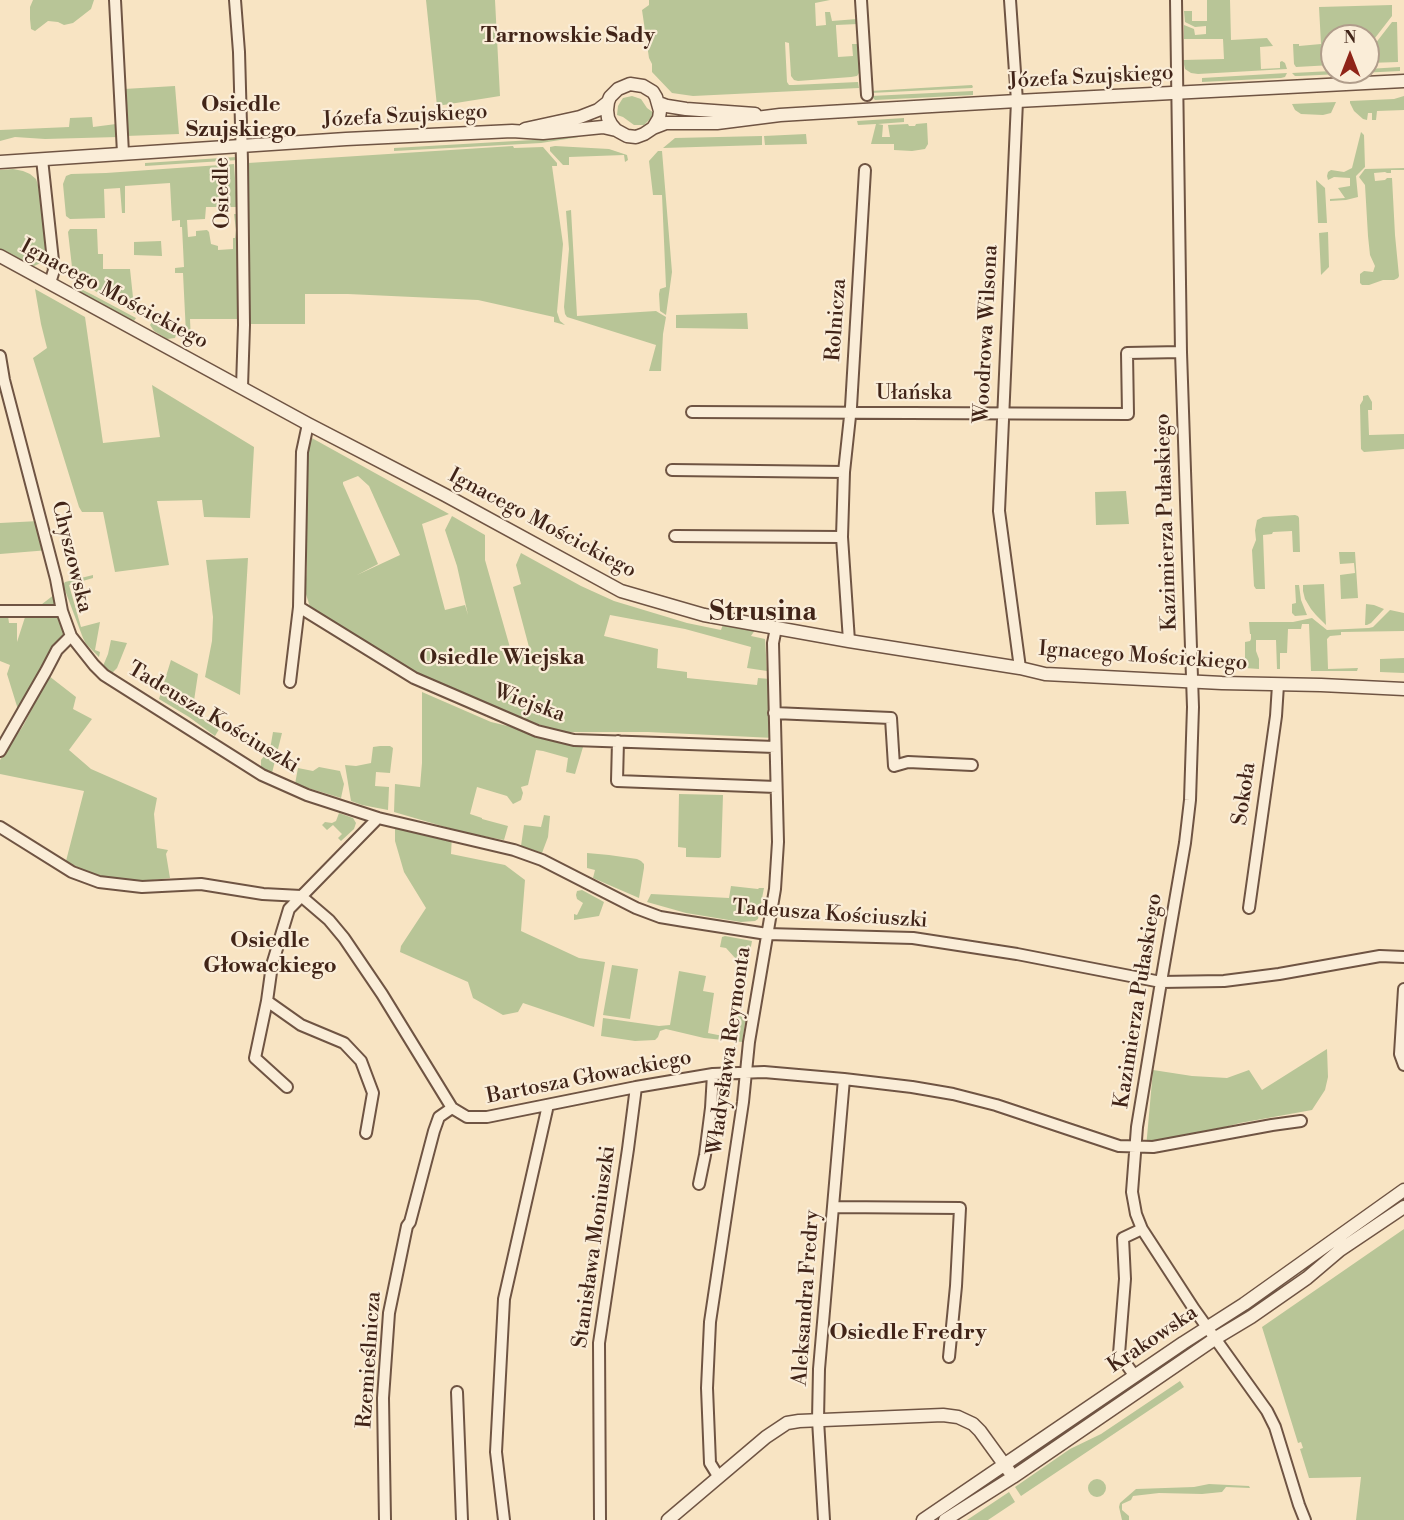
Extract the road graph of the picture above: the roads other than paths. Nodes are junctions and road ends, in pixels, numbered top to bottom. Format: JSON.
{"nodes":[{"id":1,"x":116,"y":0,"type":"edge"},
{"id":2,"x":235,"y":0,"type":"edge"},
{"id":3,"x":861,"y":0,"type":"edge"},
{"id":4,"x":1010,"y":0,"type":"edge"},
{"id":5,"x":1176,"y":0,"type":"edge"},
{"id":6,"x":1404,"y":81,"type":"edge"},
{"id":7,"x":1177,"y":93,"type":"junction"},
{"id":8,"x":867,"y":95,"type":"dead end"},
{"id":9,"x":1017,"y":101,"type":"junction"},
{"id":10,"x":608,"y":102,"type":"junction"},
{"id":11,"x":659,"y":104,"type":"junction"},
{"id":12,"x":780,"y":116,"type":"junction"},
{"id":13,"x":653,"y":128,"type":"junction"},
{"id":14,"x":616,"y":130,"type":"junction"},
{"id":15,"x":518,"y":131,"type":"junction"},
{"id":16,"x":242,"y":145,"type":"junction"},
{"id":17,"x":123,"y":153,"type":"junction"},
{"id":18,"x":42,"y":159,"type":"junction"},
{"id":19,"x":0,"y":162,"type":"edge"},
{"id":20,"x":866,"y":170,"type":"dead end"},
{"id":21,"x":0,"y":256,"type":"edge"},
{"id":22,"x":50,"y":283,"type":"junction"},
{"id":23,"x":1181,"y":352,"type":"junction"},
{"id":24,"x":0,"y":356,"type":"edge"},
{"id":25,"x":242,"y":387,"type":"junction"},
{"id":26,"x":692,"y":412,"type":"dead end"},
{"id":27,"x":1003,"y":413,"type":"junction"},
{"id":28,"x":851,"y":414,"type":"junction"},
{"id":29,"x":308,"y":424,"type":"junction"},
{"id":30,"x":672,"y":470,"type":"dead end"},
{"id":31,"x":844,"y":472,"type":"junction"},
{"id":32,"x":675,"y":536,"type":"dead end"},
{"id":33,"x":842,"y":537,"type":"junction"},
{"id":34,"x":299,"y":607,"type":"junction"},
{"id":35,"x":62,"y":610,"type":"junction"},
{"id":36,"x":0,"y":611,"type":"edge"},
{"id":37,"x":776,"y":628,"type":"junction"},
{"id":38,"x":71,"y":636,"type":"junction"},
{"id":39,"x":849,"y":641,"type":"junction"},
{"id":40,"x":1020,"y":668,"type":"junction"},
{"id":41,"x":1191,"y":681,"type":"junction"},
{"id":42,"x":290,"y":682,"type":"dead end"},
{"id":43,"x":1278,"y":685,"type":"junction"},
{"id":44,"x":1404,"y":689,"type":"edge"},
{"id":45,"x":774,"y":713,"type":"junction"},
{"id":46,"x":618,"y":741,"type":"junction"},
{"id":47,"x":775,"y":747,"type":"junction"},
{"id":48,"x":0,"y":751,"type":"edge"},
{"id":49,"x":972,"y":765,"type":"dead end"},
{"id":50,"x":776,"y":787,"type":"junction"},
{"id":51,"x":378,"y":818,"type":"junction"},
{"id":52,"x":0,"y":827,"type":"edge"},
{"id":53,"x":301,"y":896,"type":"junction"},
{"id":54,"x":1249,"y":908,"type":"dead end"},
{"id":55,"x":767,"y":934,"type":"junction"},
{"id":56,"x":1404,"y":957,"type":"edge"},
{"id":57,"x":1161,"y":982,"type":"junction"},
{"id":58,"x":1404,"y":989,"type":"edge"},
{"id":59,"x":267,"y":1001,"type":"junction"},
{"id":60,"x":1404,"y":1065,"type":"edge"},
{"id":61,"x":746,"y":1072,"type":"junction"},
{"id":62,"x":712,"y":1074,"type":"junction"},
{"id":63,"x":844,"y":1079,"type":"junction"},
{"id":64,"x":636,"y":1087,"type":"junction"},
{"id":65,"x":287,"y":1088,"type":"dead end"},
{"id":66,"x":548,"y":1106,"type":"junction"},
{"id":67,"x":452,"y":1108,"type":"junction"},
{"id":68,"x":1301,"y":1121,"type":"dead end"},
{"id":69,"x":366,"y":1133,"type":"dead end"},
{"id":70,"x":1135,"y":1148,"type":"junction"},
{"id":71,"x":699,"y":1184,"type":"dead end"},
{"id":72,"x":1404,"y":1190,"type":"edge"},
{"id":73,"x":834,"y":1207,"type":"junction"},
{"id":74,"x":1404,"y":1207,"type":"edge"},
{"id":75,"x":1142,"y":1229,"type":"junction"},
{"id":76,"x":1208,"y":1327,"type":"junction"},
{"id":77,"x":1216,"y":1338,"type":"junction"},
{"id":78,"x":949,"y":1357,"type":"dead end"},
{"id":79,"x":1134,"y":1375,"type":"junction"},
{"id":80,"x":457,"y":1392,"type":"dead end"},
{"id":81,"x":818,"y":1420,"type":"junction"},
{"id":82,"x":1005,"y":1464,"type":"junction"},
{"id":83,"x":718,"y":1476,"type":"junction"},
{"id":84,"x":1013,"y":1477,"type":"junction"},
{"id":85,"x":385,"y":1520,"type":"edge"},
{"id":86,"x":462,"y":1520,"type":"edge"},
{"id":87,"x":504,"y":1520,"type":"edge"},
{"id":88,"x":600,"y":1520,"type":"edge"},
{"id":89,"x":668,"y":1520,"type":"edge"},
{"id":90,"x":824,"y":1520,"type":"edge"},
{"id":91,"x":923,"y":1520,"type":"edge"},
{"id":92,"x":945,"y":1520,"type":"edge"},
{"id":93,"x":1305,"y":1520,"type":"edge"}],
"edges":[{"from":1,"to":17,"type":"street"},
{"from":2,"to":16,"type":"street","name":"Osiedle"},
{"from":3,"to":8,"type":"street"},
{"from":4,"to":9,"type":"street","name":"Woodrowa Wilsona"},
{"from":5,"to":7,"type":"street","name":"Kazimierza Pułaskiego"},
{"from":6,"to":7,"type":"street","name":"Józefa Szujskiego"},
{"from":7,"to":9,"type":"street","name":"Józefa Szujskiego"},
{"from":7,"to":23,"type":"street","name":"Kazimierza Pułaskiego"},
{"from":9,"to":12,"type":"street","name":"Józefa Szujskiego"},
{"from":9,"to":27,"type":"street","name":"Woodrowa Wilsona"},
{"from":10,"to":11,"type":"street","name":"Józefa Szujskiego"},
{"from":10,"to":14,"type":"street"},
{"from":10,"to":15,"type":"street","name":"Józefa Szujskiego"},
{"from":11,"to":12,"type":"street","name":"Józefa Szujskiego"},
{"from":11,"to":13,"type":"street"},
{"from":12,"to":13,"type":"street","name":"Józefa Szujskiego"},
{"from":13,"to":14,"type":"street","name":"Józefa Szujskiego"},
{"from":14,"to":15,"type":"street","name":"Józefa Szujskiego"},
{"from":15,"to":16,"type":"street","name":"Józefa Szujskiego"},
{"from":16,"to":17,"type":"street","name":"Józefa Szujskiego"},
{"from":16,"to":25,"type":"street","name":"Osiedle"},
{"from":17,"to":18,"type":"street","name":"Józefa Szujskiego"},
{"from":18,"to":19,"type":"street","name":"Józefa Szujskiego"},
{"from":18,"to":22,"type":"street"},
{"from":20,"to":28,"type":"street","name":"Rolnicza"},
{"from":21,"to":22,"type":"street","name":"Ignacego Mościckiego"},
{"from":22,"to":25,"type":"street","name":"Ignacego Mościckiego"},
{"from":23,"to":27,"type":"street","name":"Ułańska"},
{"from":23,"to":41,"type":"street","name":"Kazimierza Pułaskiego"},
{"from":24,"to":35,"type":"street","name":"Chyszowska"},
{"from":25,"to":29,"type":"street","name":"Ignacego Mościckiego"},
{"from":26,"to":28,"type":"street","name":"Ułańska"},
{"from":27,"to":28,"type":"street","name":"Ułańska"},
{"from":27,"to":40,"type":"street","name":"Woodrowa Wilsona"},
{"from":28,"to":31,"type":"street","name":"Rolnicza"},
{"from":29,"to":34,"type":"street"},
{"from":29,"to":37,"type":"street","name":"Ignacego Mościckiego"},
{"from":30,"to":31,"type":"street"},
{"from":31,"to":33,"type":"street","name":"Rolnicza"},
{"from":32,"to":33,"type":"street"},
{"from":33,"to":39,"type":"street","name":"Rolnicza"},
{"from":34,"to":42,"type":"street"},
{"from":34,"to":46,"type":"street","name":"Wiejska"},
{"from":35,"to":36,"type":"street"},
{"from":35,"to":38,"type":"street","name":"Chyszowska"},
{"from":37,"to":39,"type":"street","name":"Ignacego Mościckiego"},
{"from":37,"to":45,"type":"street","name":"Władysława Reymonta"},
{"from":38,"to":48,"type":"street","name":"Chyszowska"},
{"from":38,"to":51,"type":"street","name":"Tadeusza Kościuszki"},
{"from":39,"to":40,"type":"street","name":"Ignacego Mościckiego"},
{"from":40,"to":41,"type":"street","name":"Ignacego Mościckiego"},
{"from":41,"to":43,"type":"street","name":"Ignacego Mościckiego"},
{"from":41,"to":57,"type":"street","name":"Kazimierza Pułaskiego"},
{"from":43,"to":44,"type":"street","name":"Ignacego Mościckiego"},
{"from":43,"to":54,"type":"street","name":"Sokoła"},
{"from":45,"to":47,"type":"street","name":"Władysława Reymonta"},
{"from":45,"to":49,"type":"street"},
{"from":46,"to":47,"type":"street","name":"Wiejska"},
{"from":46,"to":50,"type":"street"},
{"from":47,"to":50,"type":"street","name":"Władysława Reymonta"},
{"from":50,"to":55,"type":"street","name":"Władysława Reymonta"},
{"from":51,"to":53,"type":"street"},
{"from":51,"to":55,"type":"street","name":"Tadeusza Kościuszki"},
{"from":52,"to":53,"type":"street"},
{"from":53,"to":59,"type":"street"},
{"from":53,"to":67,"type":"street"},
{"from":55,"to":57,"type":"street","name":"Tadeusza Kościuszki"},
{"from":55,"to":61,"type":"street","name":"Władysława Reymonta"},
{"from":56,"to":57,"type":"street","name":"Tadeusza Kościuszki"},
{"from":57,"to":70,"type":"street","name":"Kazimierza Pułaskiego"},
{"from":58,"to":60,"type":"street"},
{"from":59,"to":65,"type":"street"},
{"from":59,"to":69,"type":"street"},
{"from":61,"to":62,"type":"street","name":"Bartosza Głowackiego"},
{"from":61,"to":63,"type":"street","name":"Bartosza Głowackiego"},
{"from":61,"to":83,"type":"street","name":"Władysława Reymonta"},
{"from":62,"to":64,"type":"street","name":"Bartosza Głowackiego"},
{"from":62,"to":71,"type":"street"},
{"from":63,"to":70,"type":"street","name":"Bartosza Głowackiego"},
{"from":63,"to":73,"type":"street","name":"Aleksandra Fredry"},
{"from":64,"to":66,"type":"street","name":"Bartosza Głowackiego"},
{"from":64,"to":88,"type":"street","name":"Stanisława Moniuszki"},
{"from":66,"to":67,"type":"street","name":"Bartosza Głowackiego"},
{"from":66,"to":87,"type":"street"},
{"from":67,"to":85,"type":"street","name":"Rzemieślnicza"},
{"from":68,"to":70,"type":"street","name":"Bartosza Głowackiego"},
{"from":70,"to":75,"type":"street","name":"Kazimierza Pułaskiego"},
{"from":72,"to":76,"type":"street","name":"Krakowska"},
{"from":73,"to":78,"type":"street"},
{"from":73,"to":81,"type":"street","name":"Aleksandra Fredry"},
{"from":74,"to":77,"type":"street","name":"Krakowska"},
{"from":75,"to":76,"type":"street","name":"Kazimierza Pułaskiego"},
{"from":75,"to":79,"type":"street"},
{"from":76,"to":77,"type":"street","name":"Kazimierza Pułaskiego"},
{"from":76,"to":79,"type":"street","name":"Krakowska"},
{"from":77,"to":84,"type":"street","name":"Krakowska"},
{"from":77,"to":93,"type":"street","name":"Kazimierza Pułaskiego"},
{"from":79,"to":82,"type":"street","name":"Krakowska"},
{"from":80,"to":86,"type":"street"},
{"from":81,"to":82,"type":"street"},
{"from":81,"to":83,"type":"street"},
{"from":81,"to":90,"type":"street","name":"Aleksandra Fredry"},
{"from":82,"to":84,"type":"street"},
{"from":82,"to":91,"type":"street","name":"Krakowska"},
{"from":83,"to":89,"type":"street"},
{"from":84,"to":92,"type":"street","name":"Krakowska"}]}
